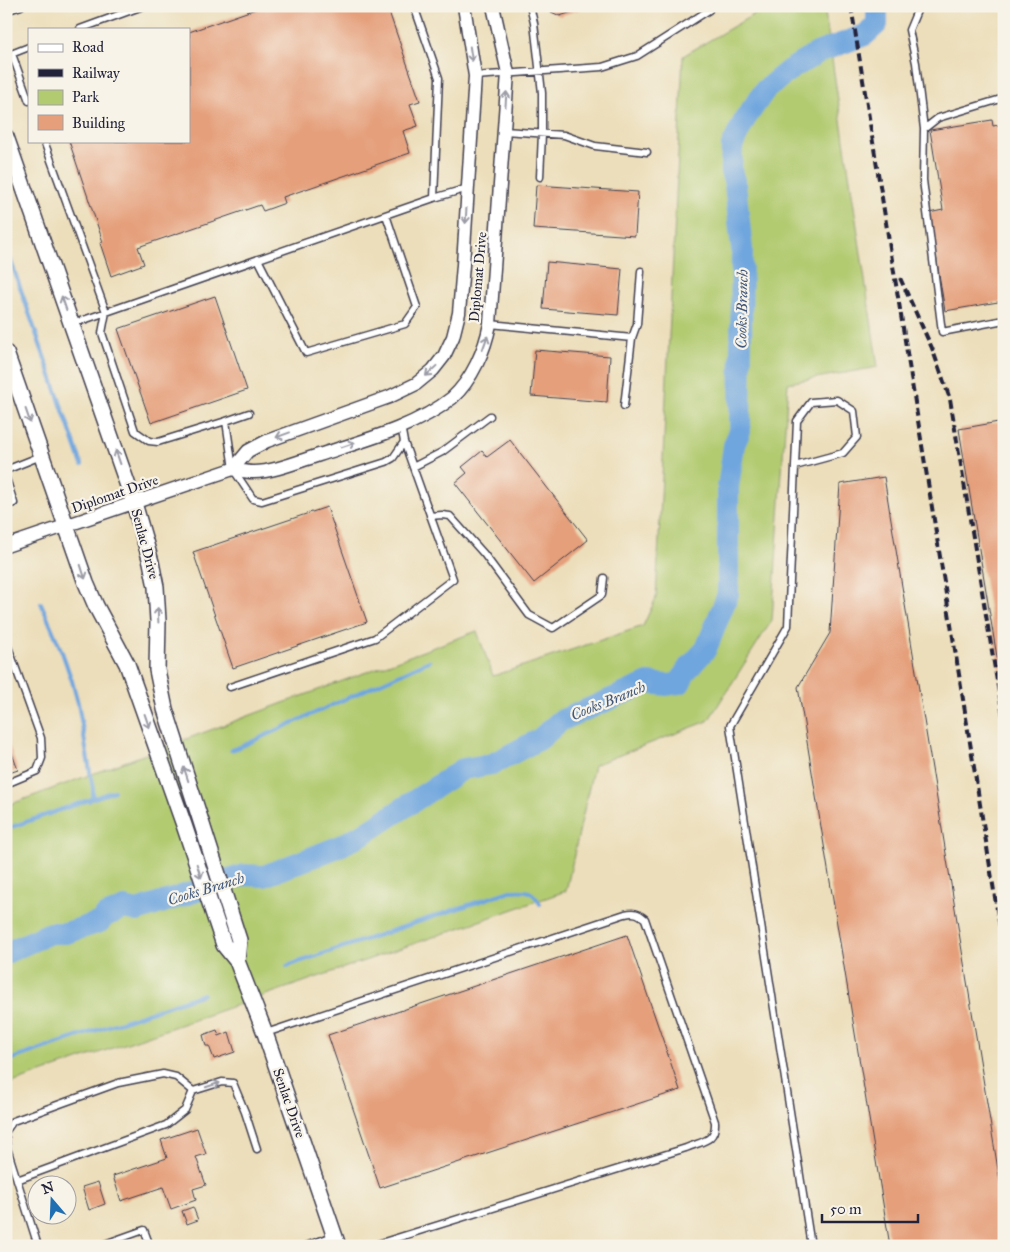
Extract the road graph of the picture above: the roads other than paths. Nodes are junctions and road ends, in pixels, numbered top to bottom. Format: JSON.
{"nodes":[{"id":1,"x":20,"y":6,"type":"edge"},
{"id":2,"x":143,"y":6,"type":"edge"},
{"id":3,"x":414,"y":6,"type":"edge"},
{"id":4,"x":464,"y":6,"type":"edge"},
{"id":5,"x":494,"y":6,"type":"edge"},
{"id":6,"x":530,"y":6,"type":"edge"},
{"id":7,"x":919,"y":6,"type":"edge"},
{"id":8,"x":709,"y":10,"type":"dead end"},
{"id":9,"x":6,"y":11,"type":"edge"},
{"id":10,"x":83,"y":28,"type":"edge"},
{"id":11,"x":28,"y":48,"type":"edge"},
{"id":12,"x":9,"y":55,"type":"edge"},
{"id":13,"x":539,"y":71,"type":"junction"},
{"id":14,"x":508,"y":73,"type":"junction"},
{"id":15,"x":475,"y":76,"type":"junction"},
{"id":16,"x":1004,"y":98,"type":"edge"},
{"id":17,"x":28,"y":99,"type":"edge"},
{"id":18,"x":924,"y":129,"type":"junction"},
{"id":19,"x":504,"y":131,"type":"junction"},
{"id":20,"x":542,"y":134,"type":"junction"},
{"id":21,"x":6,"y":136,"type":"edge"},
{"id":22,"x":44,"y":142,"type":"edge"},
{"id":23,"x":647,"y":152,"type":"dead end"},
{"id":24,"x":540,"y":177,"type":"dead end"},
{"id":25,"x":468,"y":188,"type":"junction"},
{"id":26,"x":434,"y":198,"type":"junction"},
{"id":27,"x":386,"y":214,"type":"junction"},
{"id":28,"x":258,"y":259,"type":"junction"},
{"id":29,"x":641,"y":271,"type":"dead end"},
{"id":30,"x":106,"y":312,"type":"junction"},
{"id":31,"x":1004,"y":320,"type":"edge"},
{"id":32,"x":72,"y":324,"type":"junction"},
{"id":33,"x":490,"y":324,"type":"junction"},
{"id":34,"x":632,"y":338,"type":"junction"},
{"id":35,"x":7,"y":356,"type":"edge"},
{"id":36,"x":624,"y":406,"type":"dead end"},
{"id":37,"x":249,"y":413,"type":"dead end"},
{"id":38,"x":490,"y":416,"type":"dead end"},
{"id":39,"x":226,"y":421,"type":"junction"},
{"id":40,"x":401,"y":426,"type":"junction"},
{"id":41,"x":404,"y":442,"type":"junction"},
{"id":42,"x":42,"y":456,"type":"junction"},
{"id":43,"x":795,"y":466,"type":"junction"},
{"id":44,"x":413,"y":467,"type":"junction"},
{"id":45,"x":233,"y":468,"type":"junction"},
{"id":46,"x":6,"y":470,"type":"edge"},
{"id":47,"x":6,"y":478,"type":"edge"},
{"id":48,"x":134,"y":503,"type":"junction"},
{"id":49,"x":6,"y":506,"type":"edge"},
{"id":50,"x":430,"y":516,"type":"junction"},
{"id":51,"x":67,"y":526,"type":"junction"},
{"id":52,"x":6,"y":546,"type":"edge"},
{"id":53,"x":604,"y":578,"type":"dead end"},
{"id":54,"x":6,"y":641,"type":"edge"},
{"id":55,"x":230,"y":688,"type":"dead end"},
{"id":56,"x":6,"y":784,"type":"edge"},
{"id":57,"x":238,"y":961,"type":"junction"},
{"id":58,"x":265,"y":1033,"type":"junction"},
{"id":59,"x":193,"y":1091,"type":"junction"},
{"id":60,"x":6,"y":1131,"type":"edge"},
{"id":61,"x":6,"y":1138,"type":"edge"},
{"id":62,"x":257,"y":1149,"type":"dead end"},
{"id":63,"x":17,"y":1180,"type":"junction"},
{"id":64,"x":336,"y":1240,"type":"edge"},
{"id":65,"x":38,"y":1246,"type":"edge"},
{"id":66,"x":99,"y":1246,"type":"edge"},
{"id":67,"x":150,"y":1246,"type":"edge"},
{"id":68,"x":306,"y":1246,"type":"edge"},
{"id":69,"x":371,"y":1246,"type":"edge"},
{"id":70,"x":811,"y":1246,"type":"edge"}],
"edges":[{"from":1,"to":9,"type":"lane"},
{"from":2,"to":10,"type":"lane"},
{"from":3,"to":26,"type":"lane"},
{"from":4,"to":15,"type":"street","name":"Diplomat Drive","one_way":true},
{"from":5,"to":14,"type":"street","name":"Diplomat Drive"},
{"from":6,"to":13,"type":"lane"},
{"from":7,"to":18,"type":"lane"},
{"from":8,"to":13,"type":"lane"},
{"from":11,"to":12,"type":"lane"},
{"from":12,"to":17,"type":"lane"},
{"from":13,"to":14,"type":"lane"},
{"from":13,"to":20,"type":"lane"},
{"from":14,"to":15,"type":"lane"},
{"from":19,"to":14,"type":"street","name":"Diplomat Drive","one_way":true},
{"from":15,"to":25,"type":"street","name":"Diplomat Drive"},
{"from":16,"to":18,"type":"lane"},
{"from":18,"to":31,"type":"lane"},
{"from":19,"to":20,"type":"lane"},
{"from":19,"to":33,"type":"street","name":"Diplomat Drive"},
{"from":20,"to":23,"type":"lane"},
{"from":20,"to":24,"type":"lane"},
{"from":32,"to":21,"type":"street","name":"Senlac Drive","one_way":true},
{"from":22,"to":30,"type":"lane"},
{"from":25,"to":26,"type":"lane"},
{"from":25,"to":45,"type":"street","name":"Diplomat Drive","one_way":true},
{"from":26,"to":27,"type":"lane"},
{"from":27,"to":28,"type":"lane"},
{"from":27,"to":28,"type":"lane"},
{"from":28,"to":30,"type":"lane"},
{"from":29,"to":34,"type":"lane"},
{"from":30,"to":32,"type":"lane"},
{"from":30,"to":39,"type":"lane"},
{"from":48,"to":32,"type":"street","name":"Senlac Drive","one_way":true},
{"from":33,"to":34,"type":"lane"},
{"from":40,"to":33,"type":"street","name":"Diplomat Drive","one_way":true},
{"from":34,"to":36,"type":"lane"},
{"from":35,"to":42,"type":"street","name":"Senlac Drive","one_way":true},
{"from":37,"to":39,"type":"lane"},
{"from":38,"to":44,"type":"lane"},
{"from":39,"to":45,"type":"lane"},
{"from":40,"to":41,"type":"lane"},
{"from":45,"to":40,"type":"street","name":"Diplomat Drive","one_way":true},
{"from":41,"to":44,"type":"lane"},
{"from":41,"to":45,"type":"lane"},
{"from":42,"to":46,"type":"lane"},
{"from":42,"to":51,"type":"street","name":"Senlac Drive"},
{"from":43,"to":43,"type":"lane"},
{"from":43,"to":70,"type":"lane"},
{"from":44,"to":50,"type":"lane"},
{"from":45,"to":48,"type":"street","name":"Diplomat Drive"},
{"from":47,"to":49,"type":"lane"},
{"from":48,"to":51,"type":"street","name":"Diplomat Drive"},
{"from":57,"to":48,"type":"street","name":"Senlac Drive","one_way":true},
{"from":50,"to":53,"type":"lane"},
{"from":50,"to":55,"type":"lane"},
{"from":51,"to":52,"type":"street","name":"Diplomat Drive"},
{"from":51,"to":57,"type":"street","name":"Senlac Drive","one_way":true},
{"from":54,"to":56,"type":"lane"},
{"from":57,"to":58,"type":"street","name":"Senlac Drive"},
{"from":58,"to":64,"type":"street","name":"Senlac Drive"},
{"from":58,"to":69,"type":"lane"},
{"from":59,"to":60,"type":"lane"},
{"from":59,"to":62,"type":"lane","one_way":true},
{"from":59,"to":63,"type":"lane"},
{"from":61,"to":63,"type":"lane"},
{"from":63,"to":65,"type":"lane"},
{"from":64,"to":68,"type":"lane"},
{"from":66,"to":67,"type":"lane"}]}
